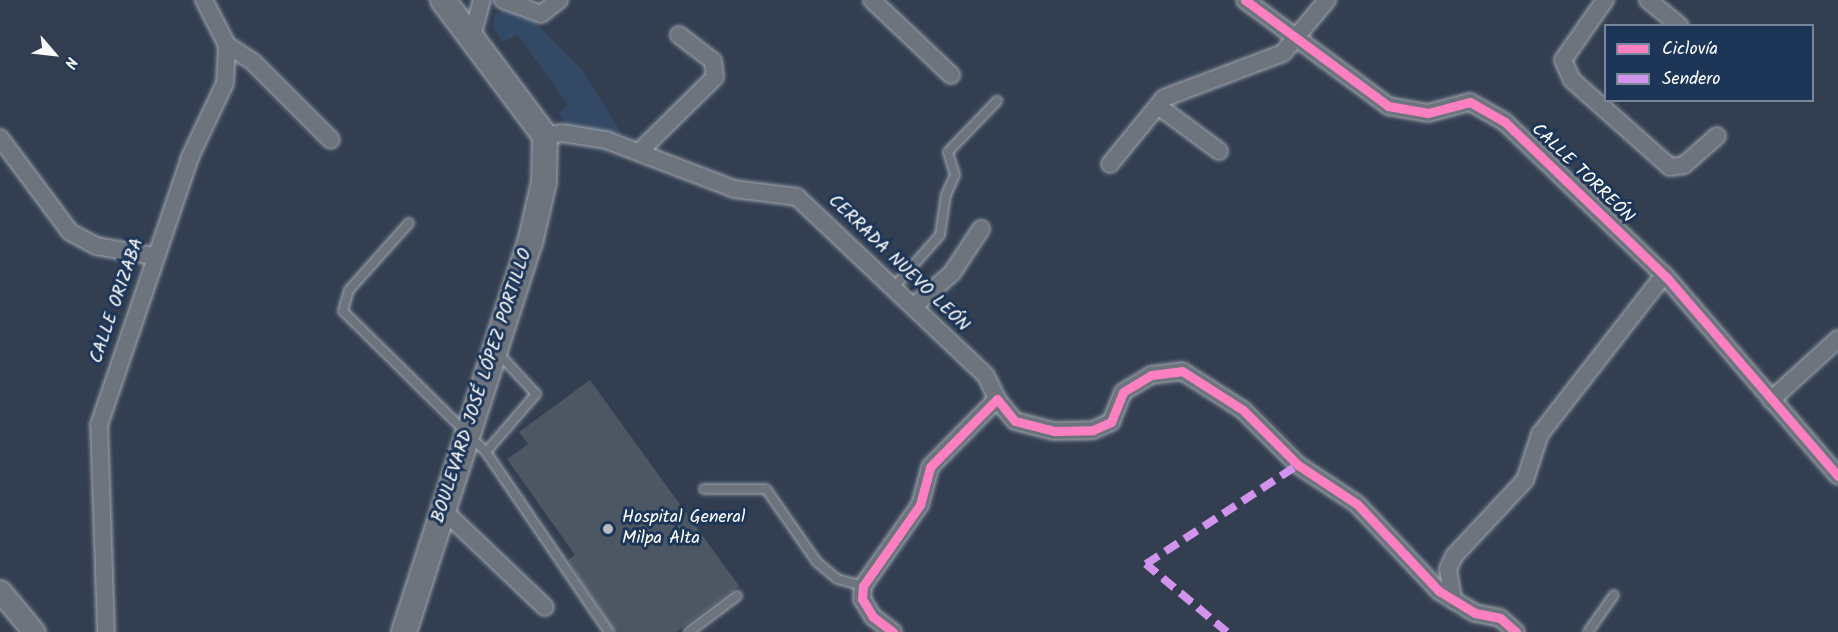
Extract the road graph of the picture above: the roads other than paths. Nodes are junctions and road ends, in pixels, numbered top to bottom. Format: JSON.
{"nodes":[{"id":1,"x":204,"y":0,"type":"edge"},
{"id":2,"x":443,"y":0,"type":"edge"},
{"id":3,"x":482,"y":0,"type":"edge"},
{"id":4,"x":503,"y":0,"type":"edge"},
{"id":5,"x":559,"y":0,"type":"edge"},
{"id":6,"x":872,"y":0,"type":"edge"},
{"id":7,"x":1245,"y":0,"type":"edge"},
{"id":8,"x":1327,"y":0,"type":"edge"},
{"id":9,"x":1605,"y":0,"type":"edge"},
{"id":10,"x":1648,"y":0,"type":"edge"},
{"id":11,"x":1678,"y":24,"type":"edge"},
{"id":12,"x":473,"y":33,"type":"junction"},
{"id":13,"x":679,"y":35,"type":"dead end"},
{"id":14,"x":1297,"y":36,"type":"junction"},
{"id":15,"x":226,"y":45,"type":"junction"},
{"id":16,"x":951,"y":75,"type":"dead end"},
{"id":17,"x":996,"y":100,"type":"dead end"},
{"id":18,"x":1158,"y":106,"type":"junction"},
{"id":19,"x":545,"y":136,"type":"junction"},
{"id":20,"x":1717,"y":136,"type":"dead end"},
{"id":21,"x":0,"y":138,"type":"edge"},
{"id":22,"x":331,"y":140,"type":"dead end"},
{"id":23,"x":640,"y":151,"type":"junction"},
{"id":24,"x":1219,"y":151,"type":"dead end"},
{"id":25,"x":1110,"y":164,"type":"dead end"},
{"id":26,"x":409,"y":223,"type":"dead end"},
{"id":27,"x":981,"y":229,"type":"dead end"},
{"id":28,"x":154,"y":256,"type":"junction"},
{"id":29,"x":1664,"y":275,"type":"junction"},
{"id":30,"x":894,"y":286,"type":"junction"},
{"id":31,"x":914,"y":306,"type":"junction"},
{"id":32,"x":1838,"y":339,"type":"edge"},
{"id":33,"x":494,"y":349,"type":"junction"},
{"id":34,"x":997,"y":399,"type":"junction"},
{"id":35,"x":1771,"y":400,"type":"junction"},
{"id":36,"x":466,"y":434,"type":"junction"},
{"id":37,"x":486,"y":452,"type":"junction"},
{"id":38,"x":1838,"y":476,"type":"edge"},
{"id":39,"x":704,"y":489,"type":"dead end"},
{"id":40,"x":442,"y":509,"type":"junction"},
{"id":41,"x":863,"y":586,"type":"junction"},
{"id":42,"x":0,"y":591,"type":"edge"},
{"id":43,"x":737,"y":596,"type":"dead end"},
{"id":44,"x":1614,"y":596,"type":"dead end"},
{"id":45,"x":1453,"y":600,"type":"junction"},
{"id":46,"x":545,"y":607,"type":"dead end"},
{"id":47,"x":34,"y":632,"type":"edge"},
{"id":48,"x":106,"y":632,"type":"edge"},
{"id":49,"x":404,"y":632,"type":"edge"},
{"id":50,"x":609,"y":632,"type":"edge"},
{"id":51,"x":689,"y":632,"type":"edge"},
{"id":52,"x":893,"y":632,"type":"edge"},
{"id":53,"x":1516,"y":632,"type":"edge"},
{"id":54,"x":1588,"y":632,"type":"edge"}],
"edges":[{"from":1,"to":15,"type":"street","name":"CALLE ORIZABA"},
{"from":2,"to":12,"type":"main road"},
{"from":3,"to":12,"type":"street"},
{"from":4,"to":5,"type":"street"},
{"from":6,"to":16,"type":"street"},
{"from":7,"to":14,"type":"street","name":"CALLE TORREÓN"},
{"from":8,"to":14,"type":"street"},
{"from":9,"to":20,"type":"street"},
{"from":10,"to":11,"type":"street"},
{"from":12,"to":19,"type":"main road"},
{"from":13,"to":23,"type":"street"},
{"from":14,"to":18,"type":"street"},
{"from":14,"to":29,"type":"street","name":"CALLE TORREÓN"},
{"from":15,"to":22,"type":"street"},
{"from":15,"to":28,"type":"street","name":"CALLE ORIZABA"},
{"from":17,"to":30,"type":"lane"},
{"from":18,"to":24,"type":"street"},
{"from":18,"to":25,"type":"street"},
{"from":19,"to":23,"type":"street","name":"CERRADA NUEVO LEÓN"},
{"from":19,"to":33,"type":"main road","name":"BOULEVARD JOSÉ LÓPEZ PORTILLO"},
{"from":21,"to":28,"type":"street"},
{"from":23,"to":30,"type":"street","name":"CERRADA NUEVO LEÓN"},
{"from":26,"to":36,"type":"lane"},
{"from":27,"to":31,"type":"street"},
{"from":28,"to":48,"type":"street","name":"CALLE ORIZABA"},
{"from":29,"to":35,"type":"street","name":"CALLE TORREÓN"},
{"from":29,"to":45,"type":"street"},
{"from":30,"to":31,"type":"street","name":"CERRADA NUEVO LEÓN"},
{"from":31,"to":34,"type":"street","name":"CERRADA NUEVO LEÓN"},
{"from":32,"to":35,"type":"street"},
{"from":33,"to":36,"type":"main road","name":"BOULEVARD JOSÉ LÓPEZ PORTILLO"},
{"from":33,"to":37,"type":"lane"},
{"from":34,"to":41,"type":"street"},
{"from":34,"to":45,"type":"street","name":"CERRADA NUEVO LEÓN"},
{"from":35,"to":38,"type":"street","name":"CALLE TORREÓN"},
{"from":36,"to":37,"type":"lane"},
{"from":36,"to":40,"type":"main road","name":"BOULEVARD JOSÉ LÓPEZ PORTILLO"},
{"from":37,"to":50,"type":"lane"},
{"from":39,"to":41,"type":"lane"},
{"from":40,"to":46,"type":"street"},
{"from":40,"to":49,"type":"main road","name":"BOULEVARD JOSÉ LÓPEZ PORTILLO"},
{"from":41,"to":52,"type":"street"},
{"from":42,"to":47,"type":"street"},
{"from":43,"to":51,"type":"lane"},
{"from":44,"to":54,"type":"lane"},
{"from":45,"to":53,"type":"street"}]}
